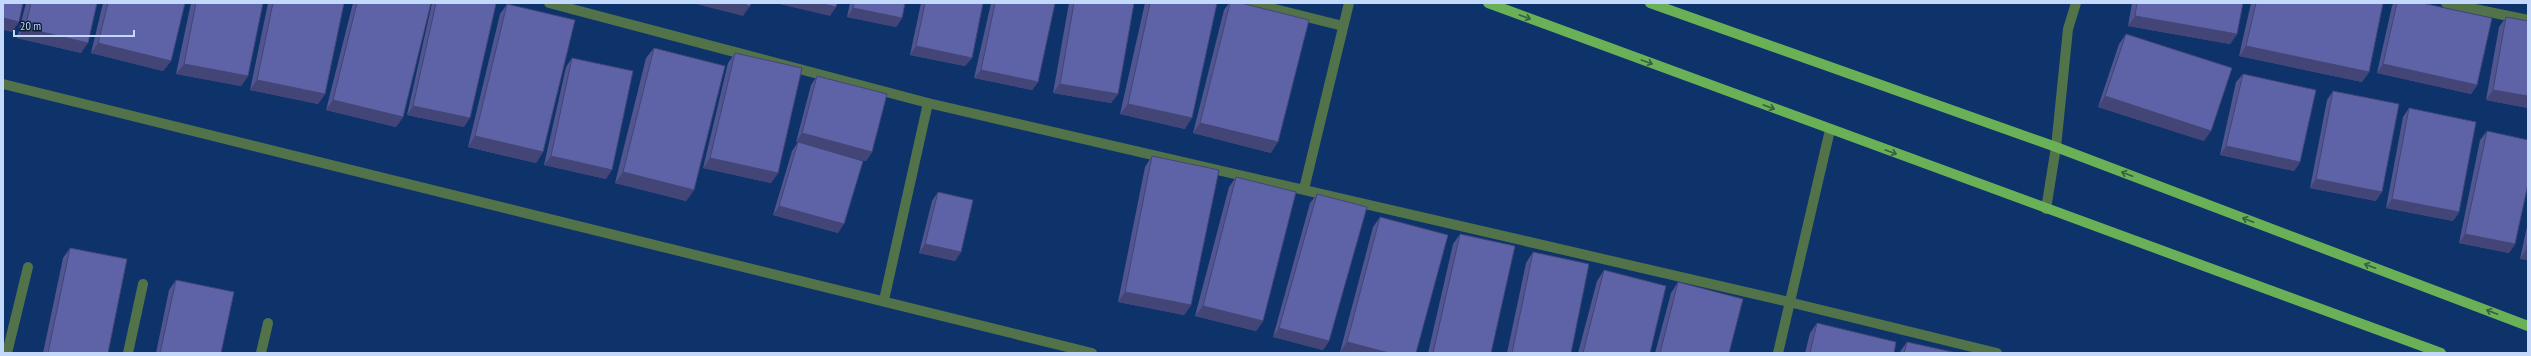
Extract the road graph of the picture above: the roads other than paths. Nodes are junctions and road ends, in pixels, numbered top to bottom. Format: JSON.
{"nodes":[{"id":1,"x":549,"y":3,"type":"edge"},
{"id":2,"x":1250,"y":3,"type":"edge"},
{"id":3,"x":1349,"y":3,"type":"edge"},
{"id":4,"x":1488,"y":3,"type":"edge"},
{"id":5,"x":1650,"y":3,"type":"edge"},
{"id":6,"x":2076,"y":3,"type":"edge"},
{"id":7,"x":2446,"y":3,"type":"edge"},
{"id":8,"x":2528,"y":20,"type":"edge"},
{"id":9,"x":1343,"y":26,"type":"junction"},
{"id":10,"x":3,"y":84,"type":"edge"},
{"id":11,"x":928,"y":102,"type":"junction"},
{"id":12,"x":1830,"y":130,"type":"junction"},
{"id":13,"x":2056,"y":147,"type":"junction"},
{"id":14,"x":1304,"y":188,"type":"junction"},
{"id":15,"x":2046,"y":209,"type":"junction"},
{"id":16,"x":28,"y":267,"type":"dead end"},
{"id":17,"x":143,"y":284,"type":"dead end"},
{"id":18,"x":884,"y":300,"type":"junction"},
{"id":19,"x":1790,"y":302,"type":"junction"},
{"id":20,"x":268,"y":323,"type":"dead end"},
{"id":21,"x":2528,"y":326,"type":"edge"},
{"id":22,"x":1076,"y":351,"type":"edge"},
{"id":23,"x":7,"y":353,"type":"edge"},
{"id":24,"x":128,"y":353,"type":"edge"},
{"id":25,"x":261,"y":353,"type":"edge"},
{"id":26,"x":1092,"y":353,"type":"edge"},
{"id":27,"x":1778,"y":353,"type":"edge"},
{"id":28,"x":1997,"y":353,"type":"edge"},
{"id":29,"x":2441,"y":353,"type":"edge"}],
"edges":[{"from":1,"to":11,"type":"street"},
{"from":2,"to":9,"type":"street"},
{"from":3,"to":9,"type":"street"},
{"from":4,"to":12,"type":"main road","one_way":true},
{"from":5,"to":13,"type":"main road"},
{"from":6,"to":13,"type":"street"},
{"from":7,"to":8,"type":"street"},
{"from":9,"to":14,"type":"street"},
{"from":10,"to":18,"type":"street"},
{"from":11,"to":14,"type":"street"},
{"from":11,"to":18,"type":"street"},
{"from":12,"to":15,"type":"main road","one_way":true},
{"from":12,"to":19,"type":"street"},
{"from":13,"to":15,"type":"street"},
{"from":21,"to":13,"type":"main road","one_way":true},
{"from":14,"to":19,"type":"street"},
{"from":15,"to":29,"type":"main road"},
{"from":16,"to":23,"type":"street"},
{"from":17,"to":24,"type":"street"},
{"from":18,"to":22,"type":"street"},
{"from":19,"to":27,"type":"street"},
{"from":19,"to":28,"type":"street"},
{"from":20,"to":25,"type":"street"},
{"from":22,"to":26,"type":"street"}]}
